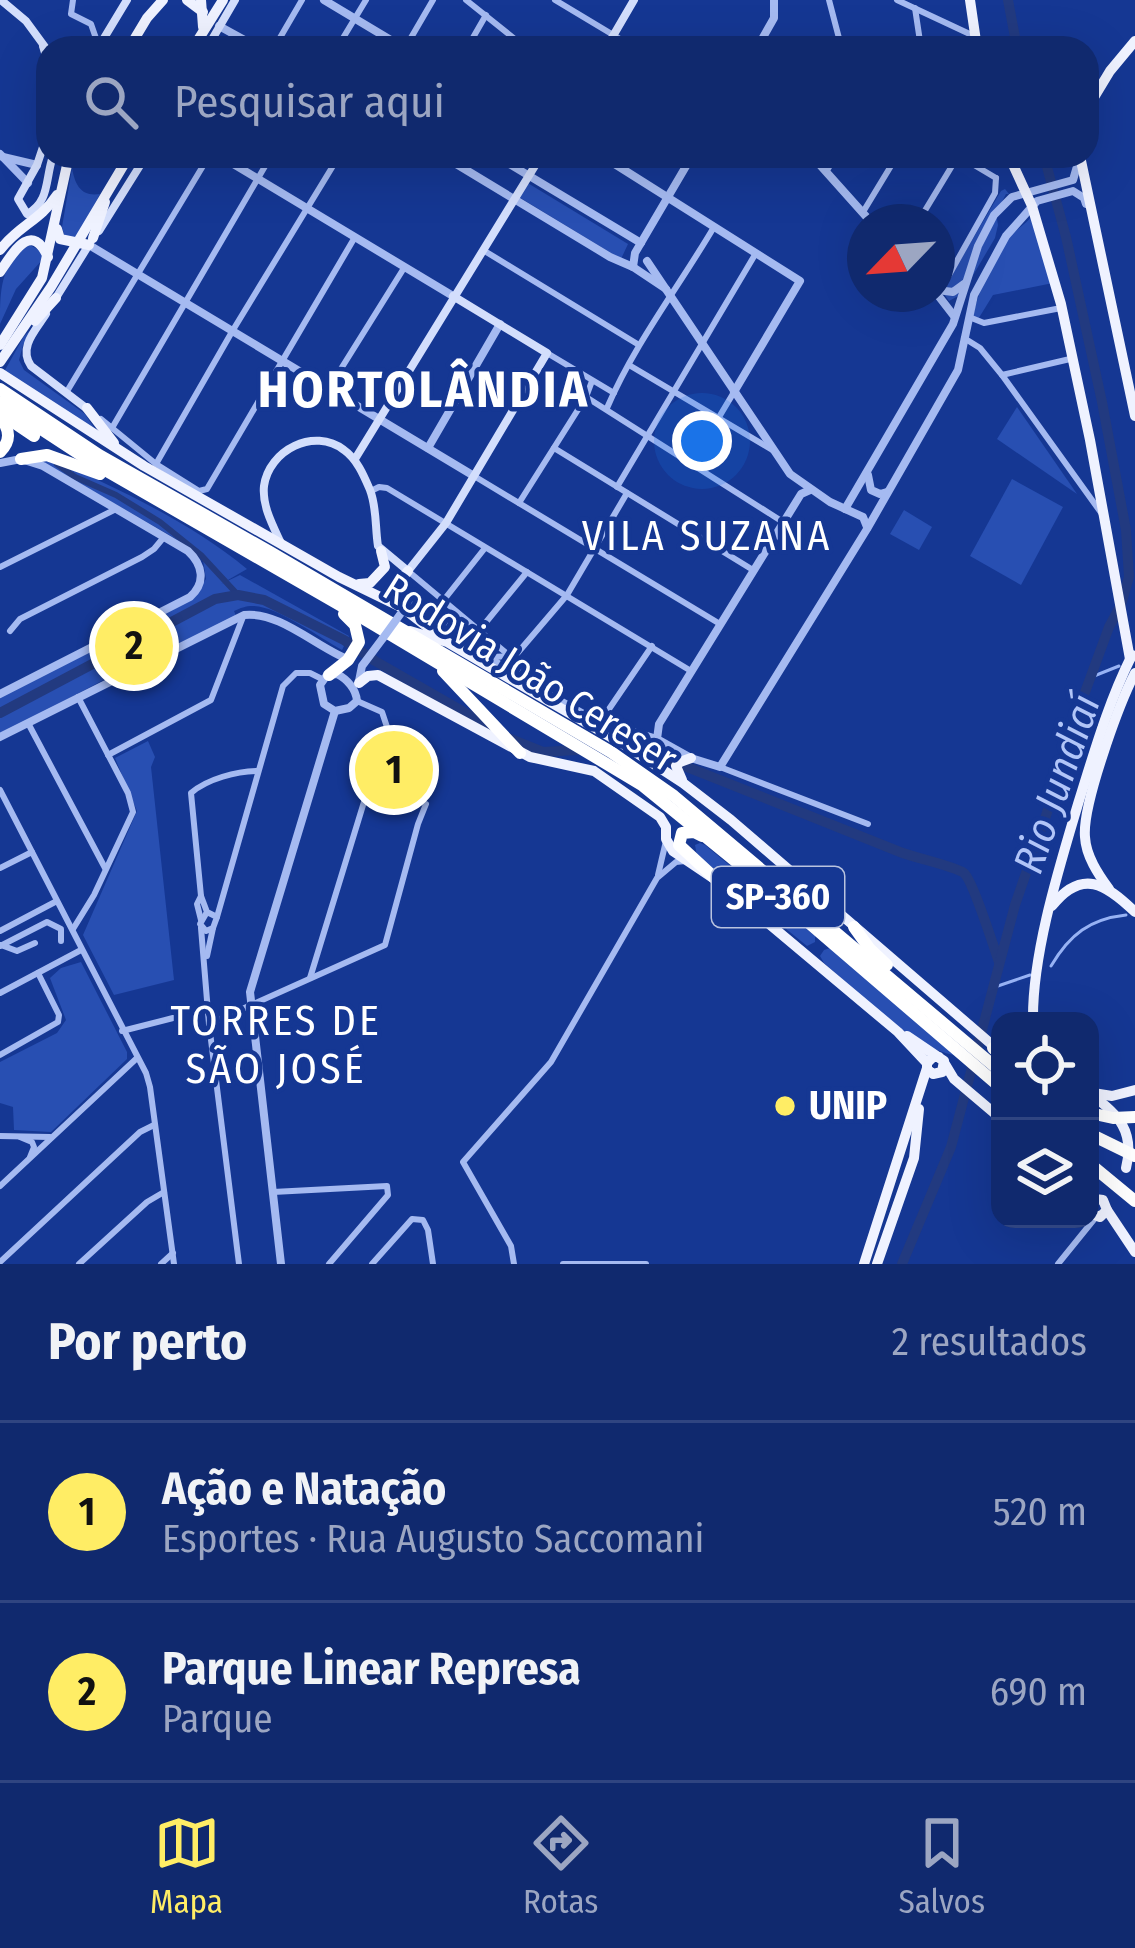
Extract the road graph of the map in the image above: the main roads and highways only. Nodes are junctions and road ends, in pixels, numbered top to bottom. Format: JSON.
{"nodes":[{"id":1,"x":1,"y":0,"type":"edge"},
{"id":2,"x":128,"y":0,"type":"edge"},
{"id":3,"x":162,"y":0,"type":"edge"},
{"id":4,"x":187,"y":0,"type":"edge"},
{"id":5,"x":223,"y":0,"type":"edge"},
{"id":6,"x":235,"y":0,"type":"edge"},
{"id":7,"x":634,"y":0,"type":"edge"},
{"id":8,"x":970,"y":4,"type":"edge"},
{"id":9,"x":202,"y":6,"type":"edge"},
{"id":10,"x":203,"y":31,"type":"junction"},
{"id":11,"x":37,"y":36,"type":"edge"},
{"id":12,"x":106,"y":36,"type":"edge"},
{"id":13,"x":136,"y":36,"type":"edge"},
{"id":14,"x":200,"y":36,"type":"edge"},
{"id":15,"x":214,"y":36,"type":"edge"},
{"id":16,"x":613,"y":36,"type":"edge"},
{"id":17,"x":974,"y":36,"type":"edge"},
{"id":18,"x":1135,"y":41,"type":"edge"},
{"id":19,"x":1099,"y":90,"type":"edge"},
{"id":20,"x":36,"y":168,"type":"edge"},
{"id":21,"x":49,"y":168,"type":"edge"},
{"id":22,"x":66,"y":168,"type":"edge"},
{"id":23,"x":122,"y":168,"type":"edge"},
{"id":24,"x":138,"y":168,"type":"edge"},
{"id":25,"x":534,"y":168,"type":"edge"},
{"id":26,"x":1015,"y":168,"type":"edge"},
{"id":27,"x":1081,"y":168,"type":"edge"},
{"id":28,"x":62,"y":187,"type":"junction"},
{"id":29,"x":56,"y":220,"type":"junction"},
{"id":30,"x":1016,"y":225,"type":"road end"},
{"id":31,"x":1040,"y":230,"type":"junction"},
{"id":32,"x":87,"y":242,"type":"junction"},
{"id":33,"x":0,"y":250,"type":"edge"},
{"id":34,"x":48,"y":257,"type":"junction"},
{"id":35,"x":0,"y":272,"type":"edge"},
{"id":36,"x":453,"y":296,"type":"junction"},
{"id":37,"x":56,"y":298,"type":"junction"},
{"id":38,"x":6,"y":345,"type":"edge"},
{"id":39,"x":0,"y":362,"type":"edge"},
{"id":40,"x":0,"y":373,"type":"edge"},
{"id":41,"x":0,"y":389,"type":"edge"},
{"id":42,"x":0,"y":402,"type":"edge"},
{"id":43,"x":86,"y":408,"type":"joint"},
{"id":44,"x":0,"y":415,"type":"edge"},
{"id":45,"x":1135,"y":416,"type":"edge"},
{"id":46,"x":120,"y":451,"type":"junction"},
{"id":47,"x":0,"y":452,"type":"edge"},
{"id":48,"x":21,"y":459,"type":"road end"},
{"id":49,"x":355,"y":459,"type":"junction"},
{"id":50,"x":88,"y":470,"type":"junction"},
{"id":51,"x":135,"y":488,"type":"junction"},
{"id":52,"x":288,"y":549,"type":"junction"},
{"id":53,"x":381,"y":551,"type":"junction"},
{"id":54,"x":278,"y":570,"type":"junction"},
{"id":55,"x":408,"y":571,"type":"junction"},
{"id":56,"x":353,"y":584,"type":"junction"},
{"id":57,"x":403,"y":608,"type":"junction"},
{"id":58,"x":398,"y":627,"type":"junction"},
{"id":59,"x":447,"y":641,"type":"junction"},
{"id":60,"x":1132,"y":654,"type":"edge"},
{"id":61,"x":432,"y":659,"type":"junction"},
{"id":62,"x":345,"y":668,"type":"road end"},
{"id":63,"x":1135,"y":673,"type":"edge"},
{"id":64,"x":358,"y":692,"type":"road end"},
{"id":65,"x":572,"y":737,"type":"junction"},
{"id":66,"x":517,"y":749,"type":"junction"},
{"id":67,"x":604,"y":755,"type":"junction"},
{"id":68,"x":688,"y":759,"type":"road end"},
{"id":69,"x":580,"y":766,"type":"junction"},
{"id":70,"x":682,"y":780,"type":"junction"},
{"id":71,"x":642,"y":785,"type":"junction"},
{"id":72,"x":673,"y":845,"type":"junction"},
{"id":73,"x":722,"y":850,"type":"junction"},
{"id":74,"x":719,"y":882,"type":"junction"},
{"id":75,"x":1111,"y":890,"type":"junction"},
{"id":76,"x":1135,"y":902,"type":"edge"},
{"id":77,"x":1049,"y":909,"type":"junction"},
{"id":78,"x":1135,"y":912,"type":"edge"},
{"id":79,"x":854,"y":927,"type":"junction"},
{"id":80,"x":1033,"y":1012,"type":"edge"},
{"id":81,"x":938,"y":1017,"type":"junction"},
{"id":82,"x":958,"y":1034,"type":"junction"},
{"id":83,"x":991,"y":1058,"type":"edge"},
{"id":84,"x":935,"y":1067,"type":"junction"},
{"id":85,"x":1135,"y":1090,"type":"edge"},
{"id":86,"x":919,"y":1094,"type":"junction"},
{"id":87,"x":1099,"y":1094,"type":"edge"},
{"id":88,"x":1099,"y":1100,"type":"edge"},
{"id":89,"x":991,"y":1110,"type":"edge"},
{"id":90,"x":1099,"y":1115,"type":"edge"},
{"id":91,"x":1135,"y":1117,"type":"edge"},
{"id":92,"x":1099,"y":1138,"type":"edge"},
{"id":93,"x":899,"y":1154,"type":"junction"},
{"id":94,"x":1135,"y":1156,"type":"edge"},
{"id":95,"x":914,"y":1158,"type":"junction"},
{"id":96,"x":1100,"y":1202,"type":"edge"},
{"id":97,"x":1135,"y":1205,"type":"edge"},
{"id":98,"x":1135,"y":1252,"type":"edge"},
{"id":99,"x":864,"y":1264,"type":"edge"},
{"id":100,"x":877,"y":1264,"type":"edge"}],
"edges":[{"from":1,"to":11,"type":"main road"},
{"from":2,"to":12,"type":"main road"},
{"from":3,"to":13,"type":"main road"},
{"from":4,"to":9,"type":"main road"},
{"from":5,"to":10,"type":"main road"},
{"from":6,"to":15,"type":"main road"},
{"from":7,"to":16,"type":"main road"},
{"from":8,"to":17,"type":"main road"},
{"from":9,"to":10,"type":"main road"},
{"from":10,"to":14,"type":"main road"},
{"from":18,"to":19,"type":"main road"},
{"from":20,"to":21,"type":"main road"},
{"from":22,"to":28,"type":"main road"},
{"from":23,"to":32,"type":"main road"},
{"from":24,"to":32,"type":"main road"},
{"from":25,"to":36,"type":"main road"},
{"from":26,"to":31,"type":"main road"},
{"from":27,"to":45,"type":"main road"},
{"from":28,"to":29,"type":"main road"},
{"from":28,"to":33,"type":"main road"},
{"from":29,"to":32,"type":"main road"},
{"from":29,"to":34,"type":"main road"},
{"from":30,"to":31,"type":"main road"},
{"from":31,"to":60,"type":"main road"},
{"from":32,"to":37,"type":"main road"},
{"from":32,"to":38,"type":"main road"},
{"from":34,"to":35,"type":"main road"},
{"from":34,"to":38,"type":"main road"},
{"from":36,"to":49,"type":"main road"},
{"from":36,"to":55,"type":"main road"},
{"from":37,"to":38,"type":"main road"},
{"from":37,"to":43,"type":"main road"},
{"from":38,"to":39,"type":"main road"},
{"from":40,"to":46,"type":"main road"},
{"from":41,"to":58,"type":"highway","name":"Rodovia João Cereser","number":"SP-360"},
{"from":42,"to":51,"type":"highway","name":"Rodovia João Cereser","number":"SP-360"},
{"from":43,"to":46,"type":"main road"},
{"from":44,"to":47,"type":"highway"},
{"from":44,"to":50,"type":"highway"},
{"from":46,"to":52,"type":"main road"},
{"from":48,"to":50,"type":"highway"},
{"from":49,"to":52,"type":"main road"},
{"from":49,"to":53,"type":"main road"},
{"from":50,"to":51,"type":"highway"},
{"from":51,"to":54,"type":"highway","name":"Rodovia João Cereser","number":"SP-360"},
{"from":52,"to":56,"type":"main road"},
{"from":53,"to":55,"type":"main road"},
{"from":53,"to":56,"type":"main road"},
{"from":54,"to":61,"type":"highway","name":"Rodovia João Cereser","number":"SP-360"},
{"from":54,"to":62,"type":"highway"},
{"from":55,"to":57,"type":"main road"},
{"from":56,"to":57,"type":"main road"},
{"from":57,"to":59,"type":"main road"},
{"from":58,"to":59,"type":"main road"},
{"from":58,"to":65,"type":"highway","name":"Rodovia João Cereser","number":"SP-360"},
{"from":59,"to":70,"type":"main road"},
{"from":60,"to":77,"type":"main road"},
{"from":61,"to":65,"type":"highway","name":"Rodovia João Cereser","number":"SP-360"},
{"from":61,"to":66,"type":"highway"},
{"from":63,"to":75,"type":"main road"},
{"from":64,"to":66,"type":"main road"},
{"from":65,"to":67,"type":"highway","name":"Rodovia João Cereser","number":"SP-360"},
{"from":66,"to":69,"type":"main road"},
{"from":67,"to":71,"type":"highway","name":"Rodovia João Cereser","number":"SP-360"},
{"from":67,"to":81,"type":"highway","name":"Rodovia João Cereser","number":"SP-360"},
{"from":68,"to":70,"type":"main road"},
{"from":69,"to":71,"type":"highway"},
{"from":69,"to":72,"type":"main road"},
{"from":70,"to":79,"type":"main road"},
{"from":71,"to":73,"type":"highway","name":"Rodovia João Cereser","number":"SP-360"},
{"from":72,"to":73,"type":"highway"},
{"from":72,"to":74,"type":"highway"},
{"from":72,"to":74,"type":"main road"},
{"from":73,"to":82,"type":"highway","name":"Rodovia João Cereser","number":"SP-360"},
{"from":74,"to":84,"type":"main road"},
{"from":75,"to":76,"type":"main road"},
{"from":75,"to":77,"type":"main road"},
{"from":75,"to":78,"type":"main road"},
{"from":77,"to":80,"type":"main road"},
{"from":79,"to":81,"type":"highway"},
{"from":79,"to":82,"type":"main road"},
{"from":81,"to":82,"type":"highway","name":"Rodovia João Cereser","number":"SP-360"},
{"from":82,"to":83,"type":"highway","name":"Rodovia João Cereser","number":"SP-360"},
{"from":84,"to":86,"type":"main road"},
{"from":84,"to":89,"type":"main road"},
{"from":85,"to":87,"type":"main road"},
{"from":86,"to":93,"type":"main road"},
{"from":86,"to":95,"type":"main road"},
{"from":88,"to":94,"type":"main road"},
{"from":90,"to":91,"type":"highway","bridge":true},
{"from":92,"to":94,"type":"highway","bridge":true},
{"from":93,"to":95,"type":"main road"},
{"from":93,"to":99,"type":"main road"},
{"from":95,"to":100,"type":"main road"},
{"from":96,"to":97,"type":"highway"},
{"from":96,"to":98,"type":"main road"}]}
